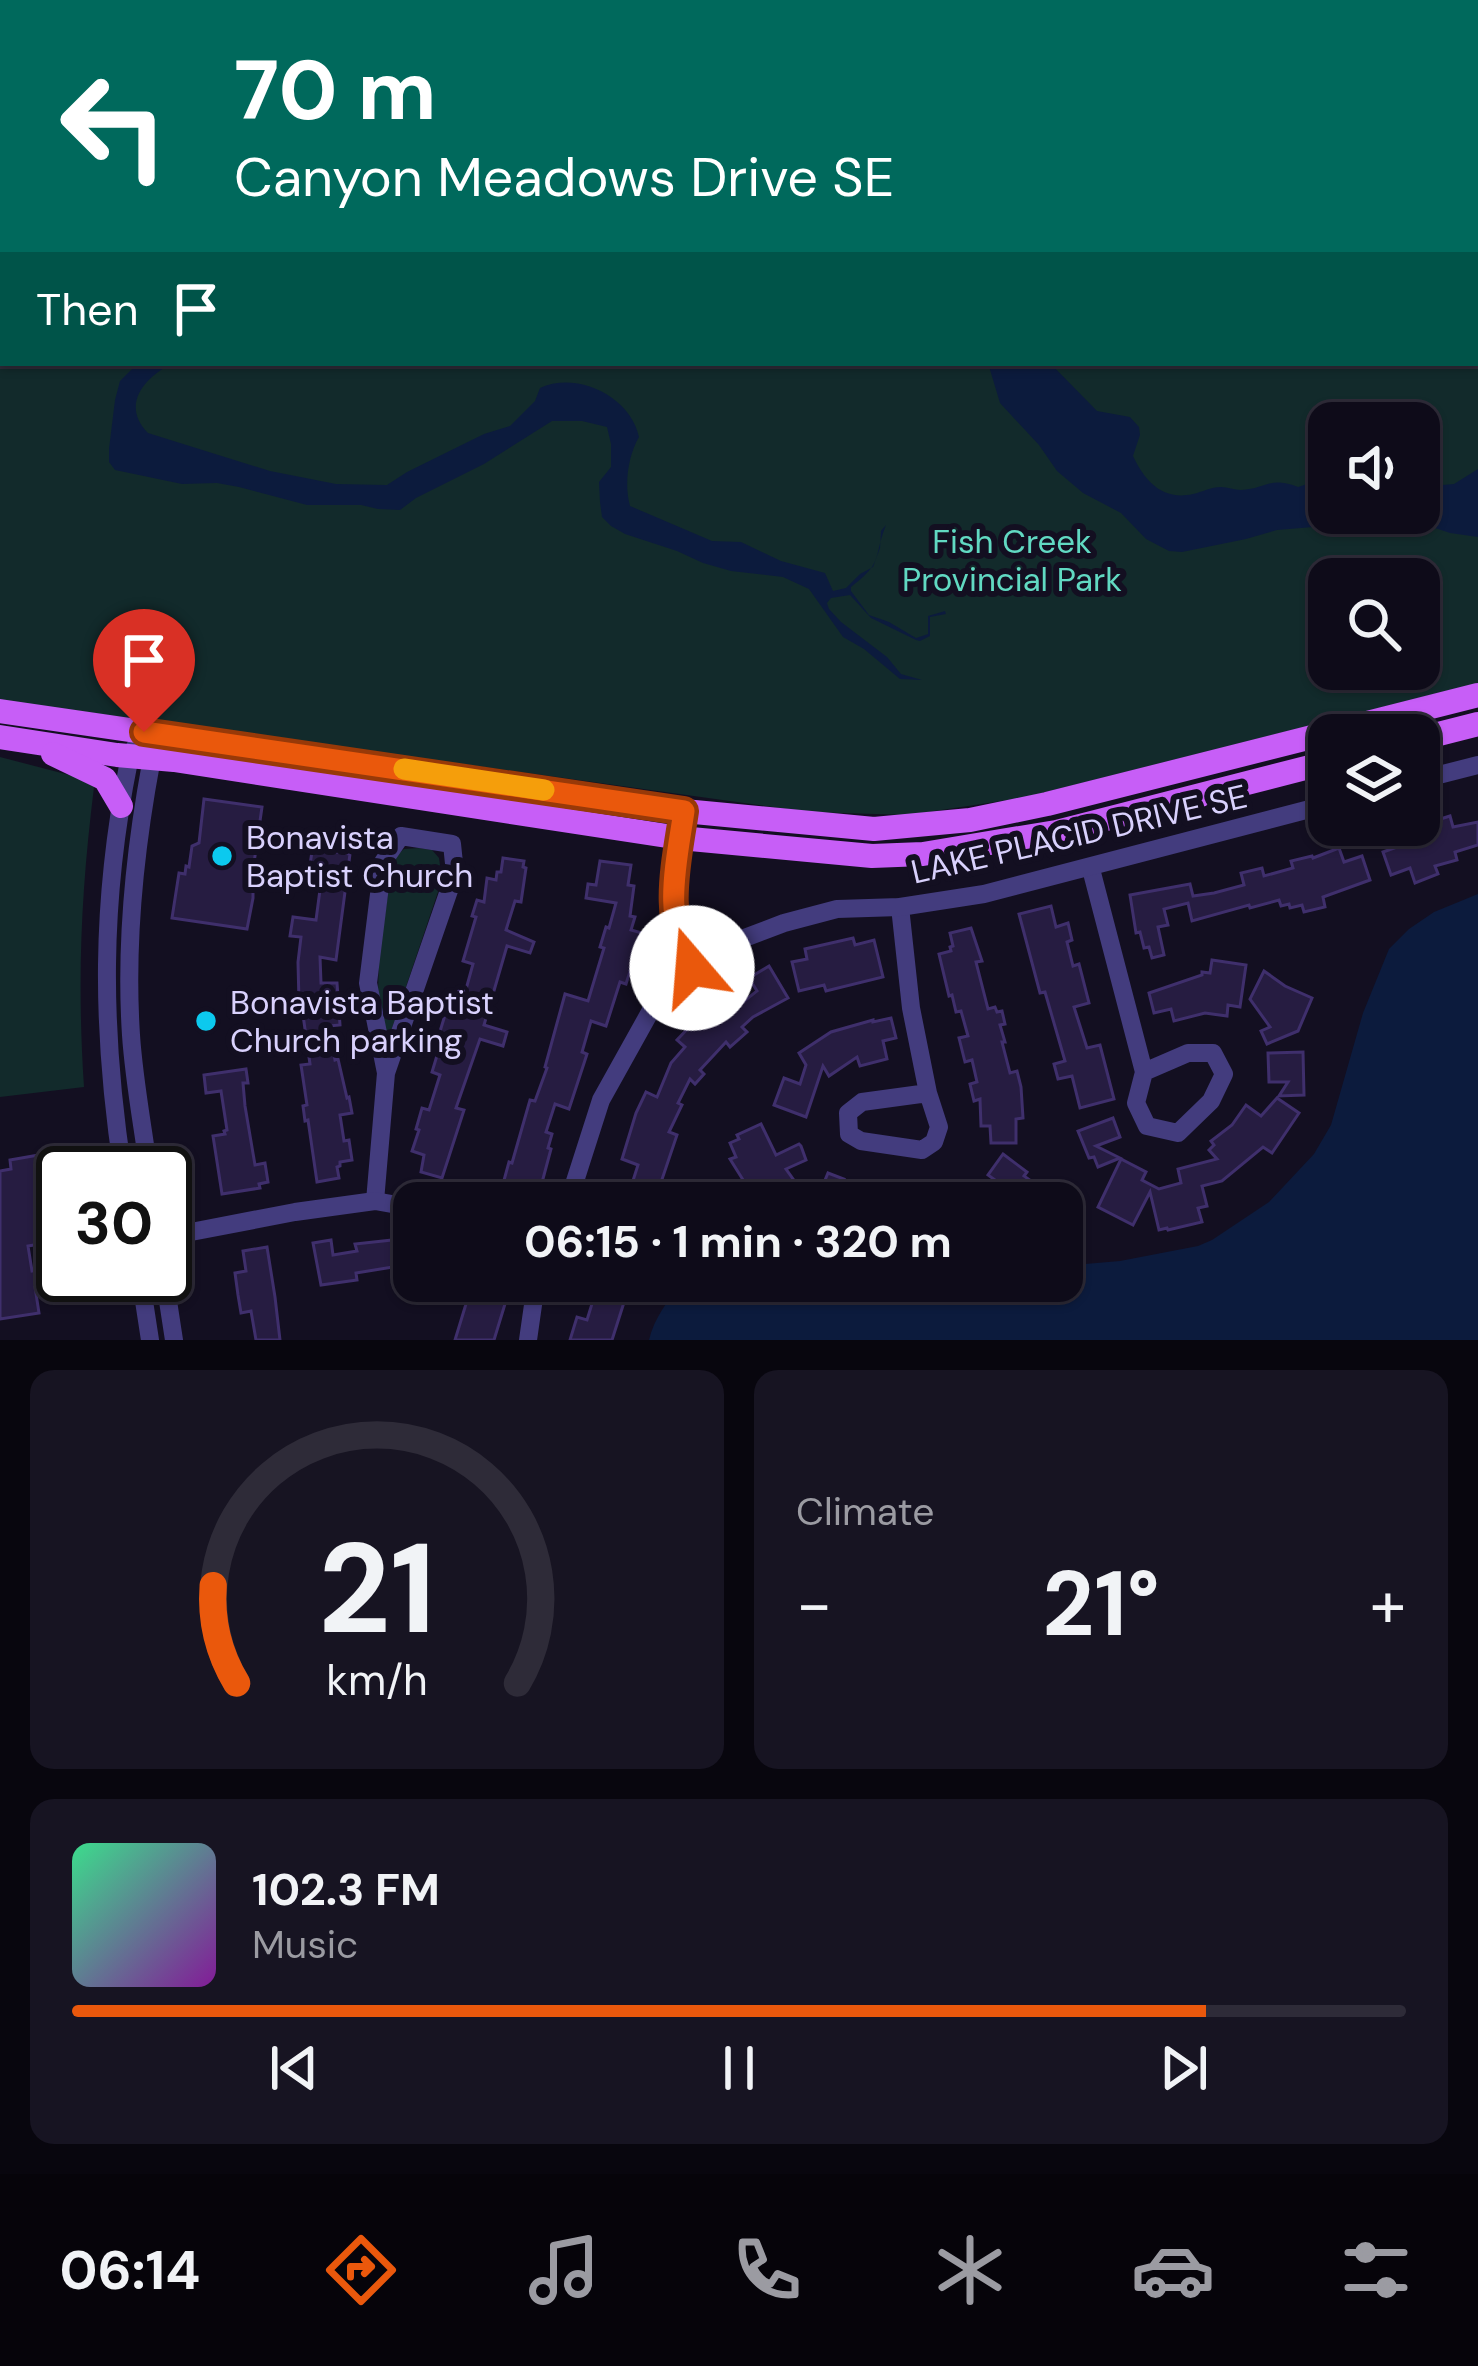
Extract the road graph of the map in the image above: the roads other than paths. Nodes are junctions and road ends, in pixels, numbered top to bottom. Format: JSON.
{"nodes":[{"id":1,"x":1478,"y":694,"type":"edge"},
{"id":2,"x":0,"y":712,"type":"edge"},
{"id":3,"x":1478,"y":724,"type":"edge"},
{"id":4,"x":144,"y":732,"type":"junction"},
{"id":5,"x":1440,"y":734,"type":"edge"},
{"id":6,"x":6,"y":738,"type":"edge"},
{"id":7,"x":141,"y":757,"type":"junction"},
{"id":8,"x":1478,"y":765,"type":"edge"},
{"id":9,"x":1308,"y":767,"type":"edge"},
{"id":10,"x":1440,"y":775,"type":"edge"},
{"id":11,"x":121,"y":806,"type":"junction"},
{"id":12,"x":1308,"y":810,"type":"edge"},
{"id":13,"x":684,"y":811,"type":"junction"},
{"id":14,"x":680,"y":838,"type":"junction"},
{"id":15,"x":1091,"y":868,"type":"junction"},
{"id":16,"x":900,"y":907,"type":"junction"},
{"id":17,"x":692,"y":968,"type":"junction"},
{"id":18,"x":1144,"y":1072,"type":"junction"},
{"id":19,"x":386,"y":1073,"type":"junction"},
{"id":20,"x":928,"y":1093,"type":"junction"},
{"id":21,"x":119,"y":1146,"type":"edge"},
{"id":22,"x":145,"y":1146,"type":"edge"},
{"id":23,"x":575,"y":1182,"type":"edge"},
{"id":24,"x":375,"y":1201,"type":"junction"},
{"id":25,"x":393,"y":1204,"type":"edge"},
{"id":26,"x":192,"y":1232,"type":"edge"},
{"id":27,"x":144,"y":1302,"type":"edge"},
{"id":28,"x":169,"y":1302,"type":"edge"},
{"id":29,"x":533,"y":1302,"type":"edge"},
{"id":30,"x":150,"y":1340,"type":"edge"},
{"id":31,"x":175,"y":1340,"type":"edge"},
{"id":32,"x":527,"y":1340,"type":"edge"}],
"edges":[{"from":1,"to":13,"type":"main road"},
{"from":2,"to":4,"type":"main road"},
{"from":3,"to":5,"type":"main road"},
{"from":4,"to":7,"type":"street"},
{"from":4,"to":13,"type":"main road"},
{"from":6,"to":7,"type":"main road"},
{"from":6,"to":11,"type":"main road"},
{"from":7,"to":11,"type":"street"},
{"from":7,"to":14,"type":"main road"},
{"from":7,"to":22,"type":"street"},
{"from":8,"to":10,"type":"street"},
{"from":9,"to":14,"type":"main road"},
{"from":11,"to":21,"type":"street"},
{"from":12,"to":15,"type":"street","name":"LAKE PLACID DRIVE SE"},
{"from":13,"to":14,"type":"street"},
{"from":14,"to":17,"type":"street"},
{"from":15,"to":16,"type":"street","name":"LAKE PLACID DRIVE SE"},
{"from":15,"to":18,"type":"street"},
{"from":16,"to":17,"type":"street","name":"LAKE PLACID DRIVE SE"},
{"from":16,"to":20,"type":"street"},
{"from":17,"to":23,"type":"street","name":"LAKE PLACID DRIVE SE"},
{"from":18,"to":18,"type":"street"},
{"from":19,"to":19,"type":"street"},
{"from":19,"to":24,"type":"street"},
{"from":20,"to":20,"type":"street"},
{"from":24,"to":25,"type":"street"},
{"from":24,"to":26,"type":"street"},
{"from":27,"to":30,"type":"street"},
{"from":28,"to":31,"type":"street"},
{"from":29,"to":32,"type":"street"}]}
